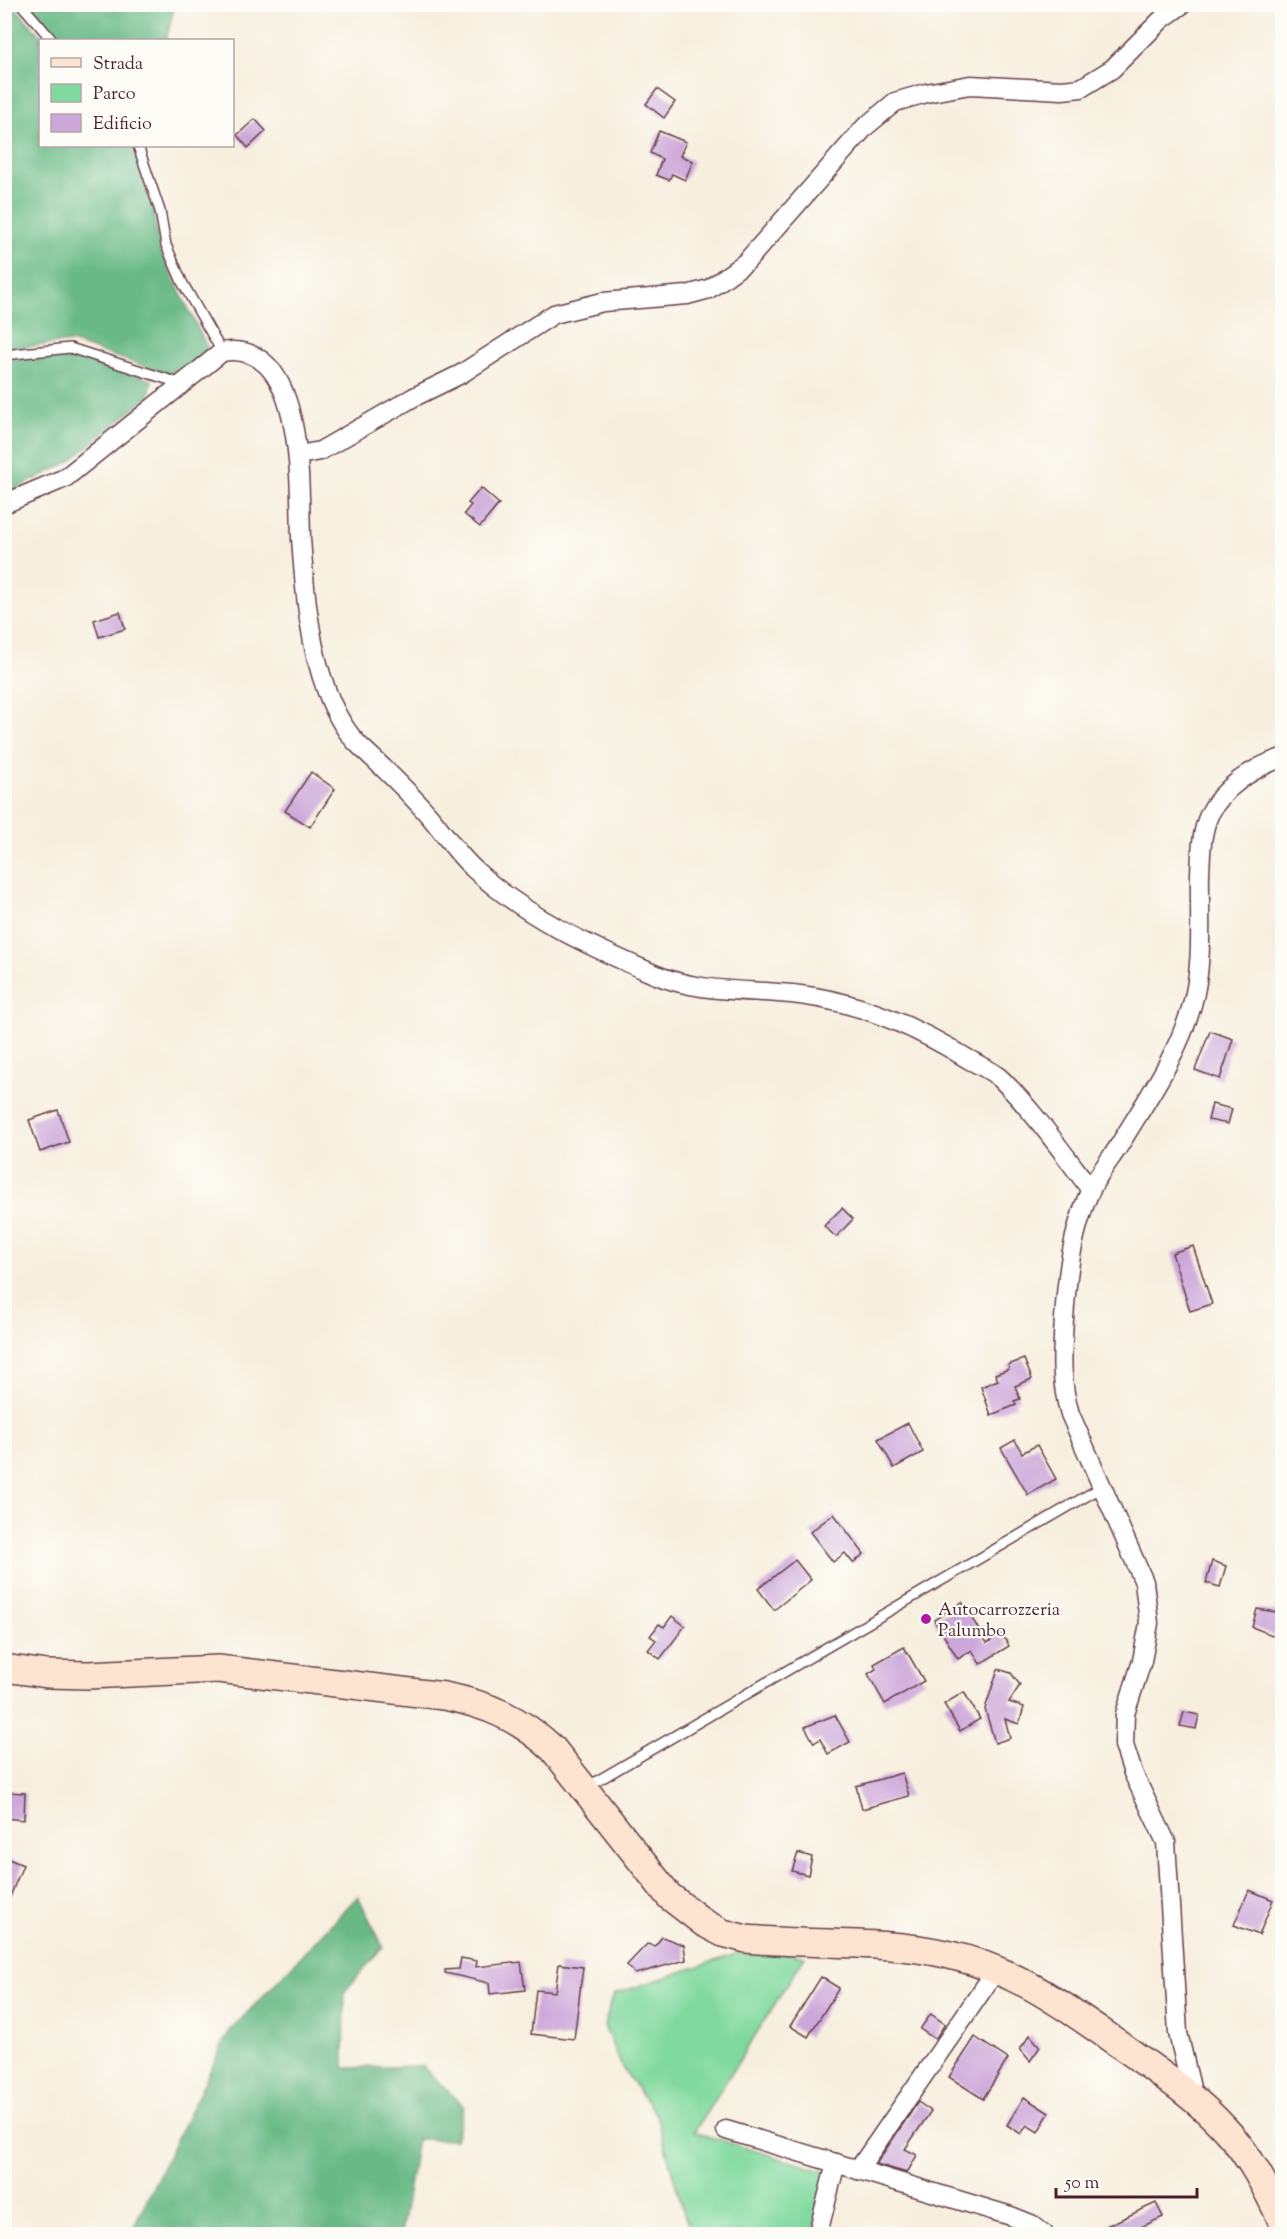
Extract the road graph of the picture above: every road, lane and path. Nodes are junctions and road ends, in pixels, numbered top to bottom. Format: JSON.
{"nodes":[{"id":1,"x":21,"y":4,"type":"edge"},
{"id":2,"x":1183,"y":4,"type":"edge"},
{"id":3,"x":51,"y":39,"type":"edge"},
{"id":4,"x":138,"y":147,"type":"edge"},
{"id":5,"x":222,"y":352,"type":"junction"},
{"id":6,"x":4,"y":355,"type":"edge"},
{"id":7,"x":182,"y":384,"type":"junction"},
{"id":8,"x":299,"y":455,"type":"junction"},
{"id":9,"x":4,"y":504,"type":"edge"},
{"id":10,"x":1282,"y":758,"type":"edge"},
{"id":11,"x":1091,"y":1190,"type":"junction"},
{"id":12,"x":1102,"y":1487,"type":"junction"},
{"id":13,"x":4,"y":1668,"type":"edge"},
{"id":14,"x":585,"y":1788,"type":"junction"},
{"id":15,"x":997,"y":1970,"type":"junction"},
{"id":16,"x":1193,"y":2096,"type":"junction"},
{"id":17,"x":726,"y":2130,"type":"dead end"},
{"id":18,"x":836,"y":2163,"type":"junction"},
{"id":19,"x":858,"y":2170,"type":"junction"},
{"id":20,"x":1282,"y":2221,"type":"edge"},
{"id":21,"x":818,"y":2233,"type":"dead end"},
{"id":22,"x":1044,"y":2235,"type":"edge"}],
"edges":[{"from":1,"to":3,"type":"lane"},
{"from":2,"to":8,"type":"street"},
{"from":4,"to":5,"type":"lane"},
{"from":5,"to":7,"type":"street"},
{"from":5,"to":8,"type":"street"},
{"from":6,"to":7,"type":"lane"},
{"from":7,"to":9,"type":"street"},
{"from":8,"to":11,"type":"street"},
{"from":10,"to":11,"type":"street"},
{"from":11,"to":12,"type":"street"},
{"from":12,"to":14,"type":"lane"},
{"from":12,"to":16,"type":"street"},
{"from":13,"to":14,"type":"street"},
{"from":14,"to":15,"type":"street"},
{"from":15,"to":16,"type":"street"},
{"from":15,"to":19,"type":"street"},
{"from":16,"to":20,"type":"street"},
{"from":17,"to":18,"type":"street"},
{"from":18,"to":19,"type":"street"},
{"from":18,"to":21,"type":"street"},
{"from":19,"to":22,"type":"street"}]}
